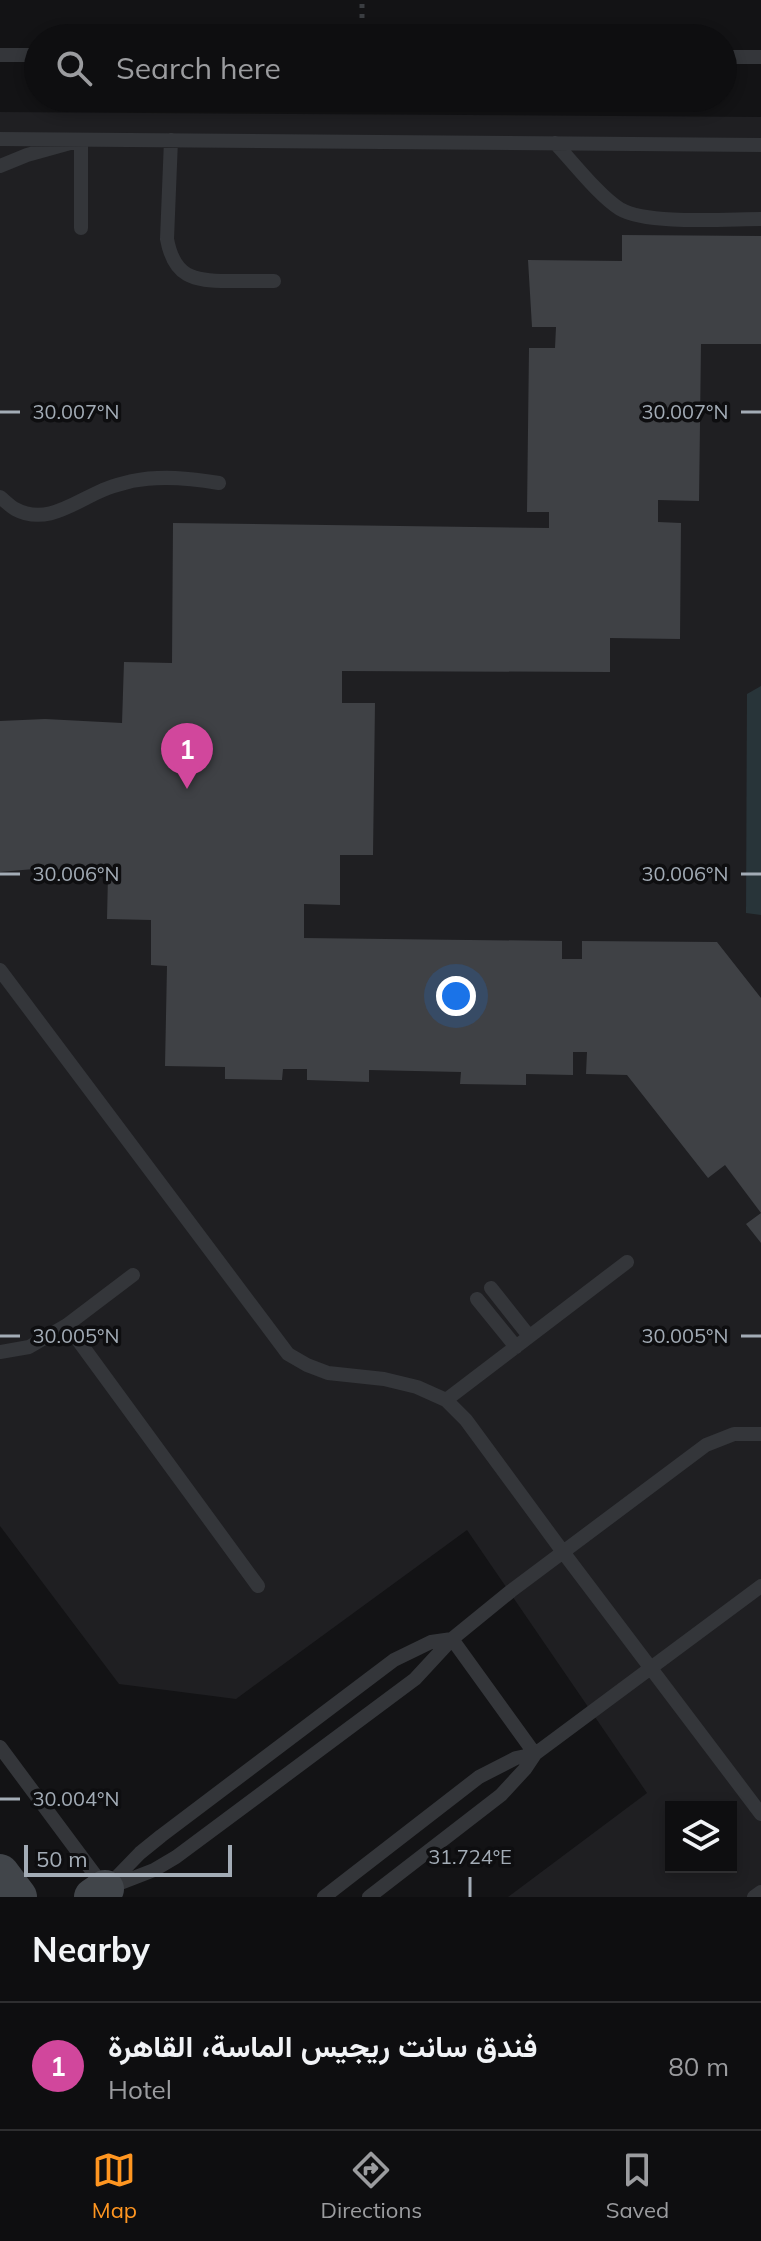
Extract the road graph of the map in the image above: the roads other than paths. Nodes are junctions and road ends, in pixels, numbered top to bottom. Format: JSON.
{"nodes":[{"id":1,"x":0,"y":55,"type":"edge"},
{"id":2,"x":24,"y":55,"type":"edge"},
{"id":3,"x":737,"y":57,"type":"edge"},
{"id":4,"x":761,"y":57,"type":"edge"},
{"id":5,"x":0,"y":139,"type":"edge"},
{"id":6,"x":81,"y":140,"type":"junction"},
{"id":7,"x":171,"y":140,"type":"junction"},
{"id":8,"x":555,"y":143,"type":"junction"},
{"id":9,"x":761,"y":145,"type":"edge"},
{"id":10,"x":0,"y":166,"type":"edge"},
{"id":11,"x":761,"y":219,"type":"edge"},
{"id":12,"x":81,"y":228,"type":"dead end"},
{"id":13,"x":274,"y":281,"type":"dead end"},
{"id":14,"x":219,"y":483,"type":"dead end"},
{"id":15,"x":0,"y":497,"type":"edge"},
{"id":16,"x":0,"y":970,"type":"edge"},
{"id":17,"x":627,"y":1262,"type":"dead end"},
{"id":18,"x":133,"y":1275,"type":"dead end"},
{"id":19,"x":491,"y":1288,"type":"dead end"},
{"id":20,"x":477,"y":1299,"type":"dead end"},
{"id":21,"x":67,"y":1325,"type":"junction"},
{"id":22,"x":529,"y":1336,"type":"junction"},
{"id":23,"x":516,"y":1347,"type":"junction"},
{"id":24,"x":0,"y":1352,"type":"edge"},
{"id":25,"x":446,"y":1400,"type":"junction"},
{"id":26,"x":761,"y":1434,"type":"edge"},
{"id":27,"x":563,"y":1552,"type":"junction"},
{"id":28,"x":258,"y":1586,"type":"dead end"},
{"id":29,"x":761,"y":1586,"type":"edge"},
{"id":30,"x":452,"y":1639,"type":"junction"},
{"id":31,"x":650,"y":1668,"type":"junction"},
{"id":32,"x":0,"y":1747,"type":"edge"},
{"id":33,"x":535,"y":1754,"type":"junction"},
{"id":34,"x":761,"y":1813,"type":"edge"},
{"id":35,"x":0,"y":1873,"type":"edge"},
{"id":36,"x":761,"y":1892,"type":"edge"},
{"id":37,"x":103,"y":1894,"type":"edge"},
{"id":38,"x":18,"y":1897,"type":"edge"},
{"id":39,"x":324,"y":1897,"type":"edge"},
{"id":40,"x":369,"y":1897,"type":"edge"},
{"id":41,"x":754,"y":1897,"type":"edge"}],
"edges":[{"from":1,"to":2,"type":"lane"},
{"from":3,"to":4,"type":"lane"},
{"from":5,"to":6,"type":"lane"},
{"from":6,"to":7,"type":"lane"},
{"from":6,"to":10,"type":"lane"},
{"from":6,"to":12,"type":"lane"},
{"from":7,"to":8,"type":"lane"},
{"from":7,"to":13,"type":"lane"},
{"from":8,"to":9,"type":"lane"},
{"from":8,"to":11,"type":"lane"},
{"from":14,"to":15,"type":"lane"},
{"from":16,"to":25,"type":"lane"},
{"from":17,"to":22,"type":"lane"},
{"from":18,"to":21,"type":"lane"},
{"from":19,"to":22,"type":"lane"},
{"from":20,"to":23,"type":"lane"},
{"from":21,"to":24,"type":"lane"},
{"from":21,"to":28,"type":"lane"},
{"from":22,"to":23,"type":"lane"},
{"from":23,"to":25,"type":"lane"},
{"from":25,"to":27,"type":"lane"},
{"from":26,"to":27,"type":"lane"},
{"from":27,"to":30,"type":"lane"},
{"from":27,"to":31,"type":"lane"},
{"from":29,"to":31,"type":"lane"},
{"from":30,"to":33,"type":"lane"},
{"from":30,"to":37,"type":"lane"},
{"from":30,"to":37,"type":"lane"},
{"from":31,"to":33,"type":"lane"},
{"from":31,"to":34,"type":"lane"},
{"from":32,"to":37,"type":"lane"},
{"from":33,"to":39,"type":"lane"},
{"from":33,"to":40,"type":"lane"},
{"from":35,"to":38,"type":"street"},
{"from":36,"to":41,"type":"lane"}]}
